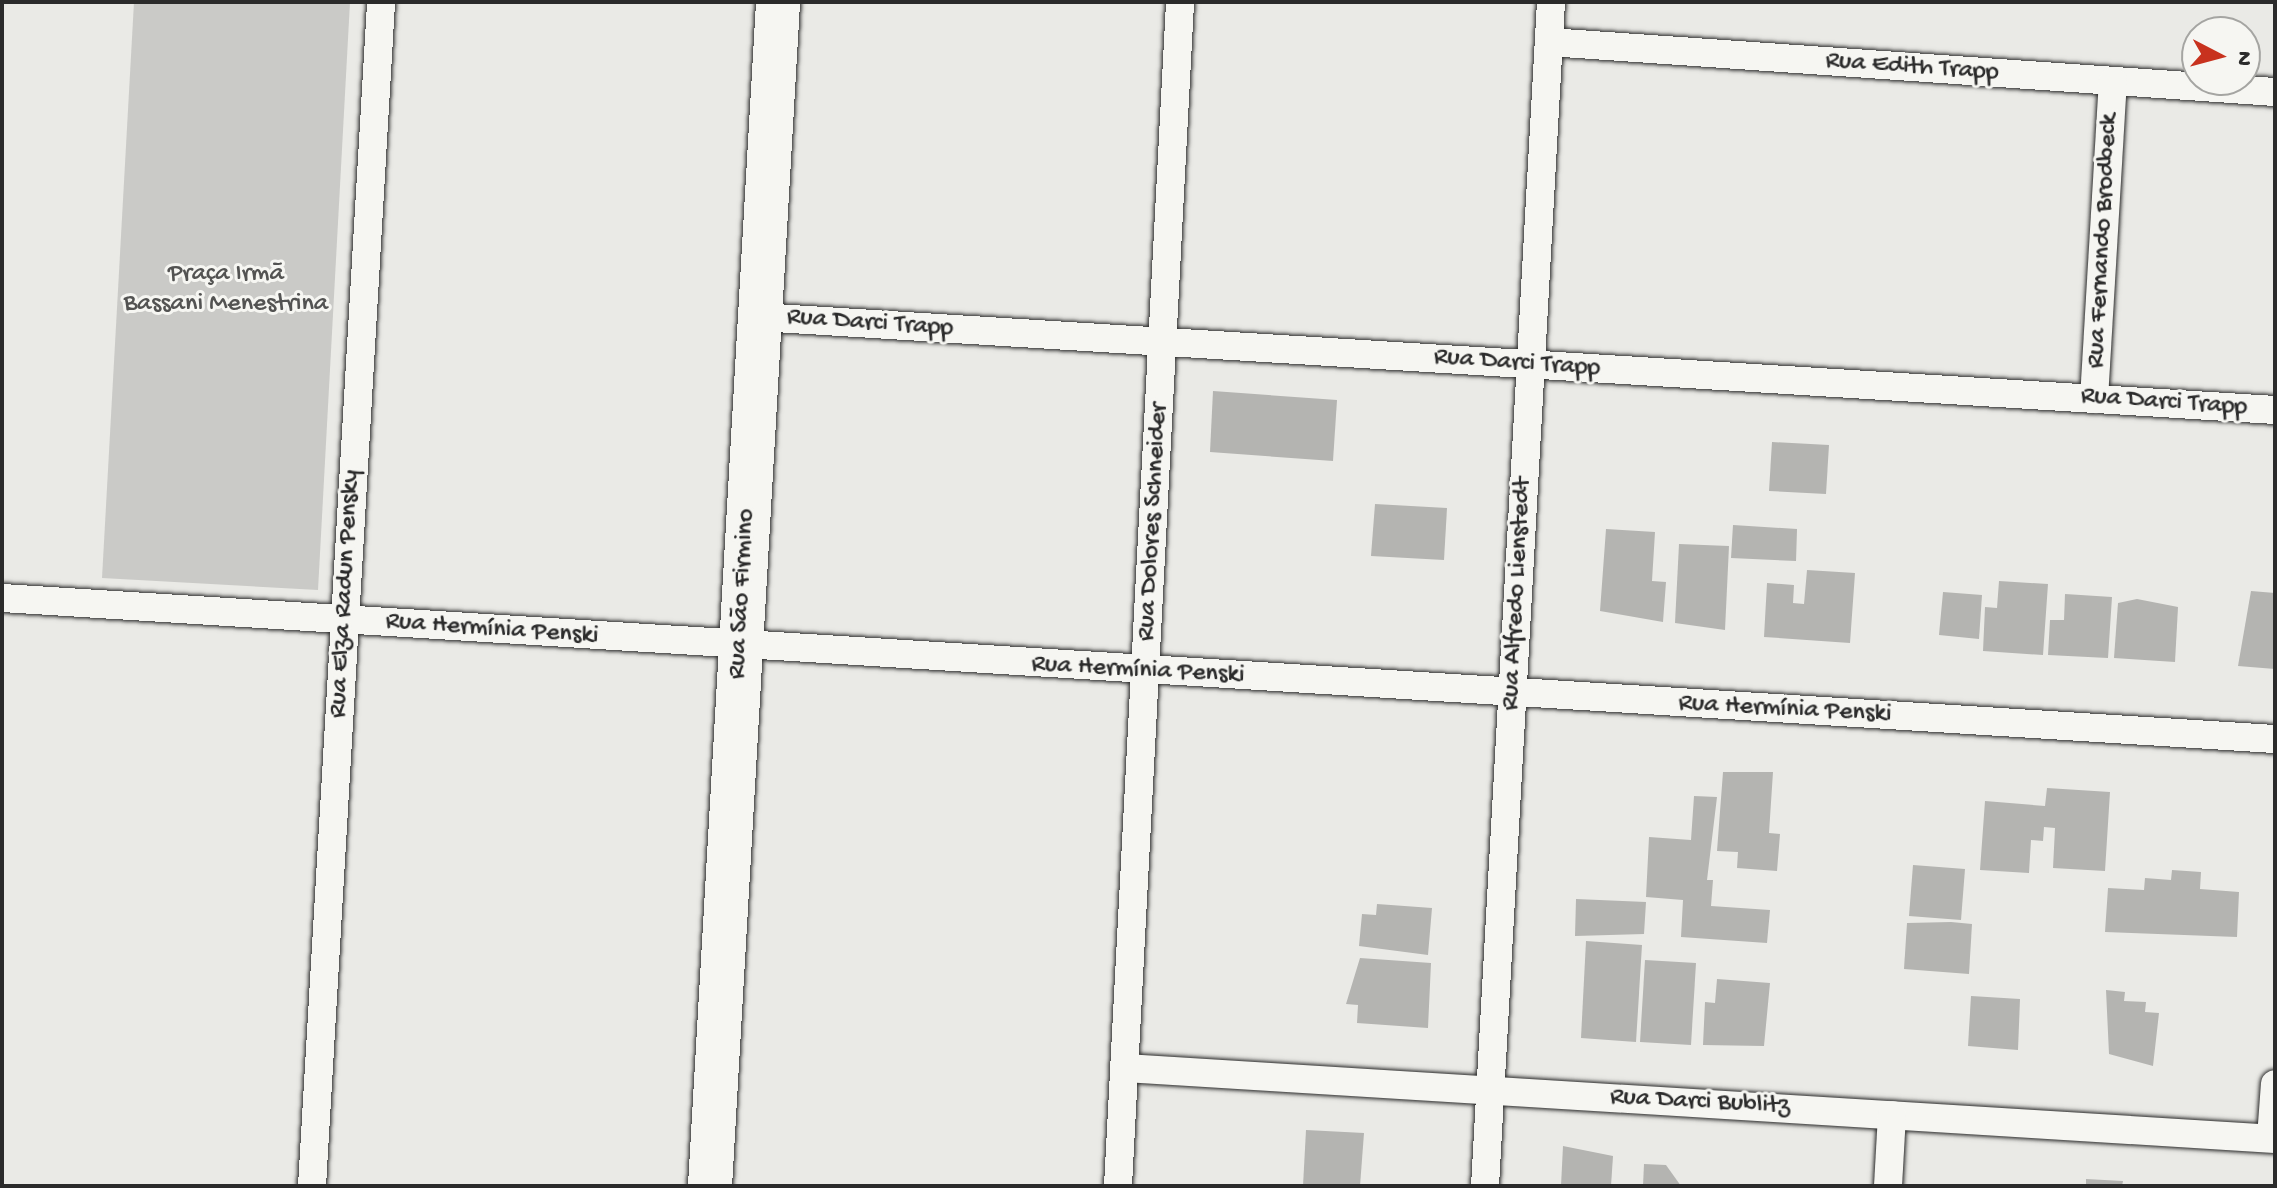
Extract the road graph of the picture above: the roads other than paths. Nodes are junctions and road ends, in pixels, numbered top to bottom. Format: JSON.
{"nodes":[{"id":1,"x":381,"y":2,"type":"edge"},
{"id":2,"x":778,"y":2,"type":"edge"},
{"id":3,"x":1180,"y":2,"type":"edge"},
{"id":4,"x":1551,"y":2,"type":"edge"},
{"id":5,"x":1549,"y":42,"type":"junction"},
{"id":6,"x":2113,"y":82,"type":"junction"},
{"id":7,"x":2275,"y":92,"type":"edge"},
{"id":8,"x":759,"y":317,"type":"junction"},
{"id":9,"x":1163,"y":342,"type":"junction"},
{"id":10,"x":1531,"y":364,"type":"junction"},
{"id":11,"x":2094,"y":399,"type":"junction"},
{"id":12,"x":2275,"y":410,"type":"edge"},
{"id":13,"x":2,"y":598,"type":"edge"},
{"id":14,"x":345,"y":621,"type":"junction"},
{"id":15,"x":740,"y":647,"type":"junction"},
{"id":16,"x":1146,"y":671,"type":"junction"},
{"id":17,"x":1513,"y":693,"type":"junction"},
{"id":18,"x":2275,"y":739,"type":"edge"},
{"id":19,"x":1125,"y":1068,"type":"junction"},
{"id":20,"x":2275,"y":1084,"type":"edge"},
{"id":21,"x":1491,"y":1091,"type":"junction"},
{"id":22,"x":1892,"y":1115,"type":"junction"},
{"id":23,"x":2273,"y":1138,"type":"edge"},
{"id":24,"x":312,"y":1186,"type":"edge"},
{"id":25,"x":710,"y":1186,"type":"edge"},
{"id":26,"x":1118,"y":1186,"type":"edge"},
{"id":27,"x":1485,"y":1186,"type":"edge"},
{"id":28,"x":1888,"y":1186,"type":"edge"}],
"edges":[{"from":1,"to":14,"type":"street","name":"Rua Elza Radun Pensky"},
{"from":2,"to":8,"type":"main road","name":"Rua São Firmino"},
{"from":3,"to":9,"type":"street","name":"Rua Dolores Schneider"},
{"from":4,"to":5,"type":"street","name":"Rua Alfredo Lienstedt"},
{"from":5,"to":6,"type":"street","name":"Rua Edith Trapp"},
{"from":5,"to":10,"type":"street","name":"Rua Alfredo Lienstedt"},
{"from":6,"to":7,"type":"street","name":"Rua Edith Trapp"},
{"from":6,"to":11,"type":"street","name":"Rua Fernando Brodbeck"},
{"from":8,"to":9,"type":"street","name":"Rua Darci Trapp"},
{"from":8,"to":15,"type":"main road","name":"Rua São Firmino"},
{"from":9,"to":10,"type":"street","name":"Rua Darci Trapp"},
{"from":9,"to":16,"type":"street","name":"Rua Dolores Schneider"},
{"from":10,"to":11,"type":"street","name":"Rua Darci Trapp"},
{"from":10,"to":17,"type":"street","name":"Rua Alfredo Lienstedt"},
{"from":11,"to":12,"type":"street","name":"Rua Darci Trapp"},
{"from":13,"to":14,"type":"street","name":"Rua Hermínia Penski"},
{"from":14,"to":15,"type":"street","name":"Rua Hermínia Penski"},
{"from":14,"to":24,"type":"street","name":"Rua Elza Radun Pensky"},
{"from":15,"to":16,"type":"street","name":"Rua Hermínia Penski"},
{"from":15,"to":25,"type":"main road","name":"Rua São Firmino"},
{"from":16,"to":17,"type":"street","name":"Rua Hermínia Penski"},
{"from":16,"to":19,"type":"street","name":"Rua Dolores Schneider"},
{"from":17,"to":18,"type":"street","name":"Rua Hermínia Penski"},
{"from":17,"to":21,"type":"street","name":"Rua Alfredo Lienstedt"},
{"from":19,"to":21,"type":"street","name":"Rua Darci Bublitz"},
{"from":19,"to":26,"type":"street","name":"Rua Dolores Schneider"},
{"from":20,"to":23,"type":"street"},
{"from":21,"to":22,"type":"street","name":"Rua Darci Bublitz"},
{"from":21,"to":27,"type":"street","name":"Rua Alfredo Lienstedt"},
{"from":22,"to":23,"type":"street","name":"Rua Darci Bublitz"},
{"from":22,"to":28,"type":"street"}]}
